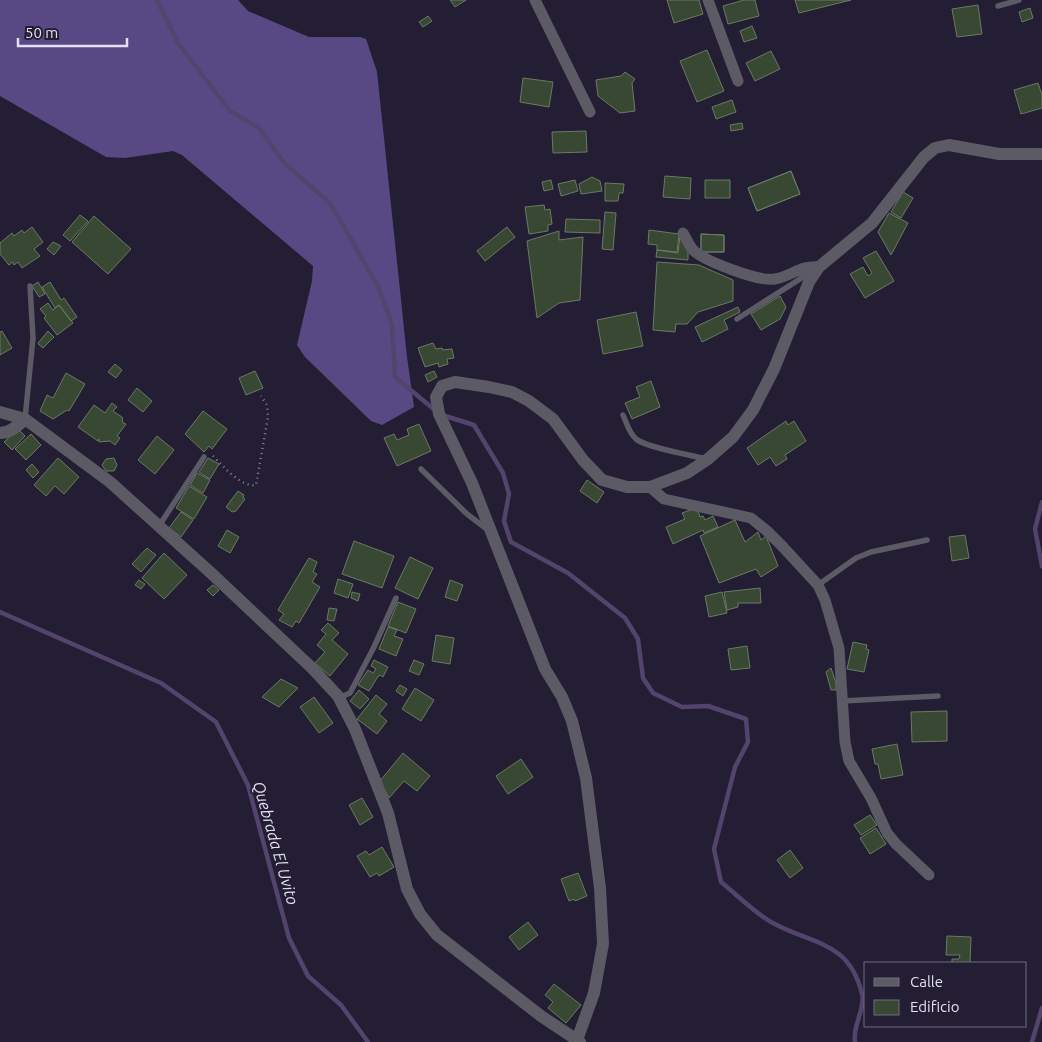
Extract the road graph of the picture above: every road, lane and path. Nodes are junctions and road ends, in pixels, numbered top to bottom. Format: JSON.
{"nodes":[{"id":1,"x":535,"y":0,"type":"edge"},
{"id":2,"x":708,"y":0,"type":"edge"},
{"id":3,"x":1019,"y":0,"type":"edge"},
{"id":4,"x":998,"y":6,"type":"dead end"},
{"id":5,"x":738,"y":81,"type":"dead end"},
{"id":6,"x":590,"y":112,"type":"dead end"},
{"id":7,"x":1042,"y":154,"type":"edge"},
{"id":8,"x":683,"y":233,"type":"dead end"},
{"id":9,"x":819,"y":267,"type":"junction"},
{"id":10,"x":30,"y":286,"type":"dead end"},
{"id":11,"x":737,"y":319,"type":"dead end"},
{"id":12,"x":261,"y":396,"type":"dead end"},
{"id":13,"x":0,"y":412,"type":"edge"},
{"id":14,"x":623,"y":415,"type":"dead end"},
{"id":15,"x":25,"y":419,"type":"junction"},
{"id":16,"x":0,"y":433,"type":"edge"},
{"id":17,"x":204,"y":457,"type":"joint"},
{"id":18,"x":708,"y":459,"type":"junction"},
{"id":19,"x":421,"y":469,"type":"dead end"},
{"id":20,"x":650,"y":488,"type":"junction"},
{"id":21,"x":159,"y":526,"type":"junction"},
{"id":22,"x":491,"y":533,"type":"junction"},
{"id":23,"x":928,"y":540,"type":"dead end"},
{"id":24,"x":818,"y":585,"type":"junction"},
{"id":25,"x":396,"y":598,"type":"dead end"},
{"id":26,"x":938,"y":696,"type":"dead end"},
{"id":27,"x":339,"y":698,"type":"junction"},
{"id":28,"x":842,"y":701,"type":"junction"},
{"id":29,"x":929,"y":875,"type":"dead end"},
{"id":30,"x":578,"y":1041,"type":"edge"}],
"edges":[{"from":1,"to":6,"type":"street"},
{"from":2,"to":5,"type":"street"},
{"from":3,"to":4,"type":"lane"},
{"from":7,"to":9,"type":"street"},
{"from":8,"to":9,"type":"street"},
{"from":9,"to":11,"type":"lane"},
{"from":9,"to":18,"type":"street"},
{"from":10,"to":15,"type":"lane"},
{"from":12,"to":17,"type":"path"},
{"from":13,"to":15,"type":"street"},
{"from":14,"to":18,"type":"lane"},
{"from":15,"to":16,"type":"street"},
{"from":15,"to":21,"type":"street"},
{"from":17,"to":21,"type":"lane"},
{"from":18,"to":20,"type":"street"},
{"from":19,"to":22,"type":"lane"},
{"from":20,"to":22,"type":"street"},
{"from":20,"to":24,"type":"street"},
{"from":21,"to":27,"type":"street"},
{"from":22,"to":30,"type":"street"},
{"from":23,"to":24,"type":"lane"},
{"from":24,"to":28,"type":"street"},
{"from":25,"to":27,"type":"lane"},
{"from":26,"to":28,"type":"lane"},
{"from":27,"to":30,"type":"street"},
{"from":28,"to":29,"type":"street"}]}
